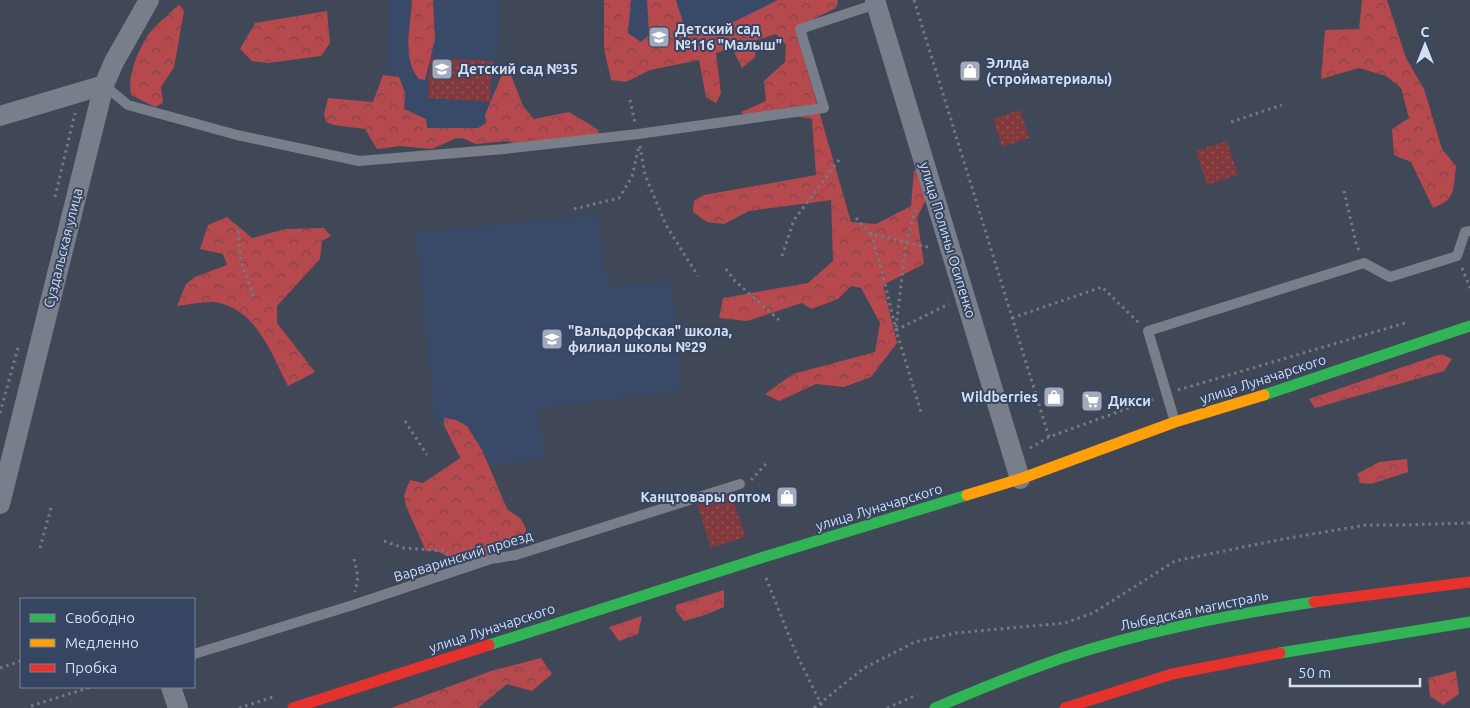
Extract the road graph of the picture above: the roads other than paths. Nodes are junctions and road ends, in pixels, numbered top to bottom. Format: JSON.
{"nodes":[{"id":1,"x":149,"y":0,"type":"edge"},
{"id":2,"x":875,"y":2,"type":"edge"},
{"id":3,"x":104,"y":85,"type":"junction"},
{"id":4,"x":0,"y":116,"type":"edge"},
{"id":5,"x":1470,"y":230,"type":"edge"},
{"id":6,"x":1470,"y":326,"type":"edge"},
{"id":7,"x":1175,"y":422,"type":"junction"},
{"id":8,"x":1020,"y":480,"type":"junction"},
{"id":9,"x":740,"y":484,"type":"road end"},
{"id":10,"x":0,"y":504,"type":"edge"},
{"id":11,"x":1470,"y":582,"type":"edge"},
{"id":12,"x":1470,"y":622,"type":"edge"},
{"id":13,"x":195,"y":654,"type":"edge"},
{"id":14,"x":170,"y":688,"type":"edge"},
{"id":15,"x":178,"y":708,"type":"edge"},
{"id":16,"x":293,"y":708,"type":"edge"},
{"id":17,"x":935,"y":708,"type":"edge"},
{"id":18,"x":1065,"y":708,"type":"edge"}],
"edges":[{"from":1,"to":3,"type":"street","name":"Суздальская улица"},
{"from":2,"to":3,"type":"lane"},
{"from":2,"to":8,"type":"street","name":"улица Полины Осипенко"},
{"from":3,"to":4,"type":"street"},
{"from":3,"to":10,"type":"street","name":"Суздальская улица"},
{"from":5,"to":7,"type":"lane"},
{"from":6,"to":7,"type":"main road","name":"улица Луначарского"},
{"from":7,"to":8,"type":"main road","name":"улица Луначарского"},
{"from":8,"to":16,"type":"main road","name":"улица Луначарского"},
{"from":9,"to":13,"type":"lane","name":"Варваринский проезд"},
{"from":11,"to":17,"type":"main road","name":"Лыбедская магистраль"},
{"from":12,"to":18,"type":"main road"},
{"from":14,"to":15,"type":"street"}]}
